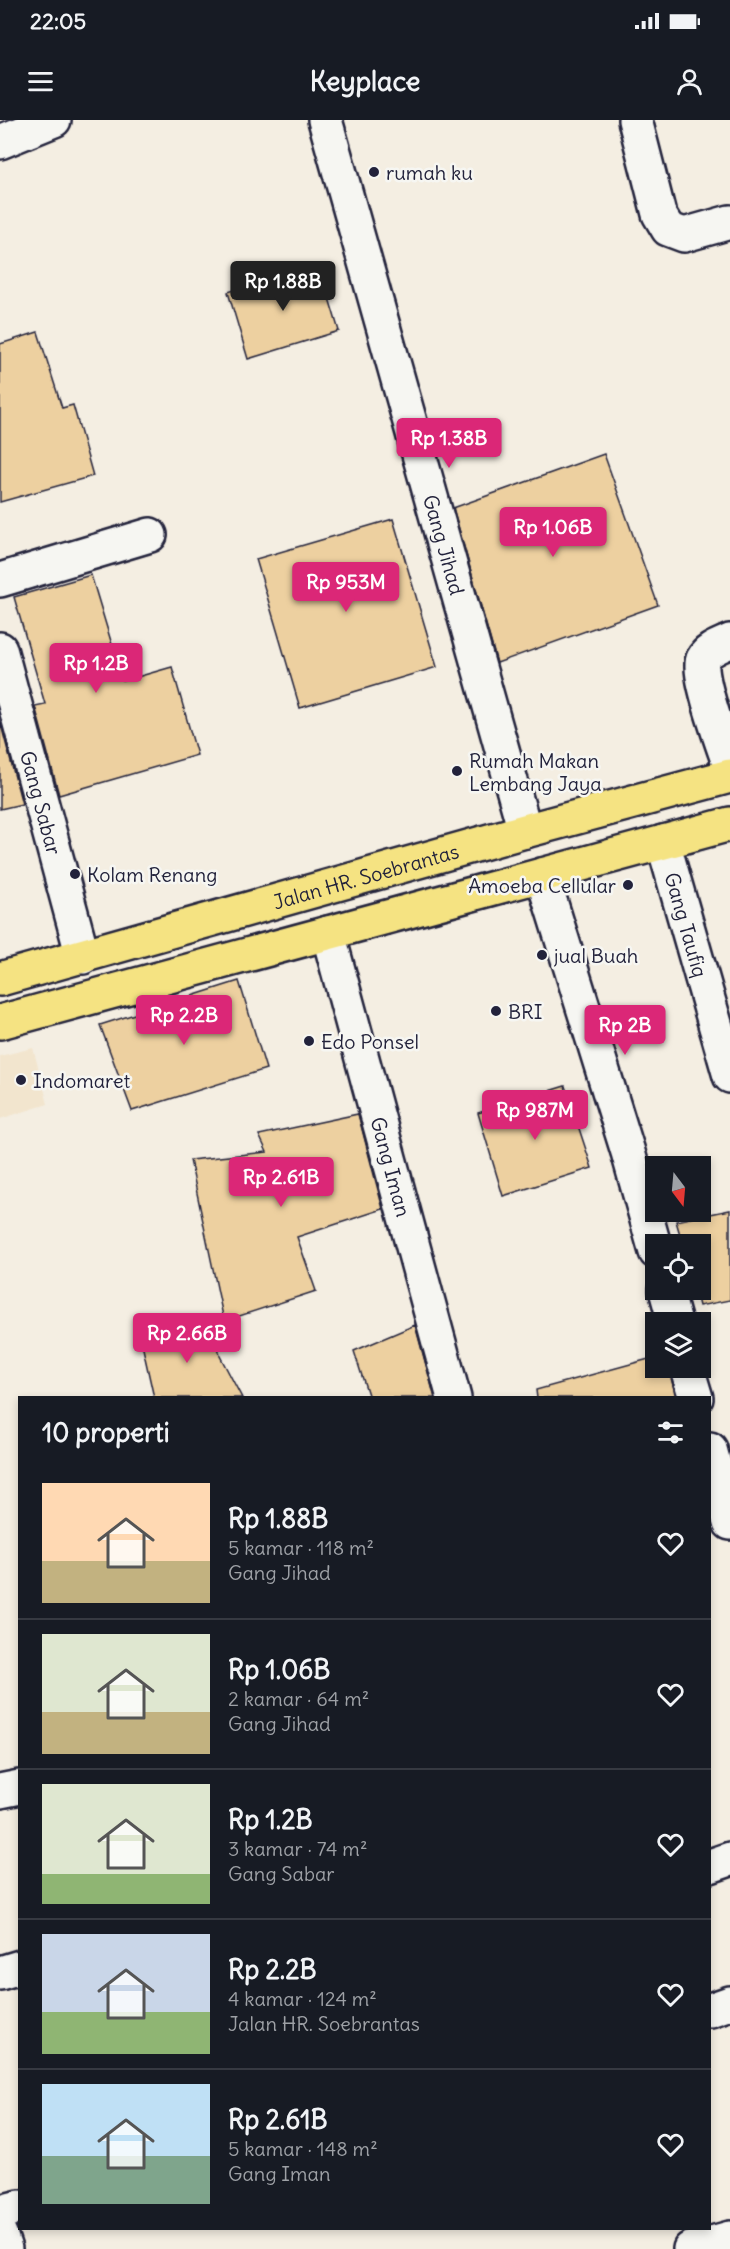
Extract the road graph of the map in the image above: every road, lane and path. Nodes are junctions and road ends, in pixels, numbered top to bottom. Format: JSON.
{"nodes":[{"id":1,"x":54,"y":120,"type":"edge"},
{"id":2,"x":325,"y":120,"type":"edge"},
{"id":3,"x":635,"y":120,"type":"edge"},
{"id":4,"x":0,"y":142,"type":"edge"},
{"id":5,"x":730,"y":222,"type":"edge"},
{"id":6,"x":150,"y":535,"type":"dead end"},
{"id":7,"x":0,"y":580,"type":"edge"},
{"id":8,"x":730,"y":641,"type":"edge"},
{"id":9,"x":0,"y":649,"type":"edge"},
{"id":10,"x":730,"y":766,"type":"edge"},
{"id":11,"x":730,"y":776,"type":"edge"},
{"id":12,"x":730,"y":824,"type":"edge"},
{"id":13,"x":525,"y":831,"type":"junction"},
{"id":14,"x":663,"y":842,"type":"junction"},
{"id":15,"x":542,"y":875,"type":"junction"},
{"id":16,"x":274,"y":903,"type":"junction"},
{"id":17,"x":328,"y":933,"type":"junction"},
{"id":18,"x":286,"y":944,"type":"junction"},
{"id":19,"x":83,"y":957,"type":"junction"},
{"id":20,"x":0,"y":979,"type":"edge"},
{"id":21,"x":0,"y":1022,"type":"edge"},
{"id":22,"x":730,"y":1076,"type":"edge"},
{"id":23,"x":651,"y":1234,"type":"edge"},
{"id":24,"x":690,"y":1378,"type":"edge"},
{"id":25,"x":453,"y":1396,"type":"edge"},
{"id":26,"x":695,"y":1396,"type":"edge"},
{"id":27,"x":711,"y":1453,"type":"edge"},
{"id":28,"x":730,"y":1524,"type":"edge"},
{"id":29,"x":18,"y":1787,"type":"edge"},
{"id":30,"x":0,"y":1791,"type":"edge"},
{"id":31,"x":730,"y":1859,"type":"edge"},
{"id":32,"x":711,"y":1866,"type":"edge"},
{"id":33,"x":18,"y":1968,"type":"edge"},
{"id":34,"x":0,"y":1973,"type":"edge"},
{"id":35,"x":730,"y":2003,"type":"edge"},
{"id":36,"x":711,"y":2010,"type":"edge"},
{"id":37,"x":18,"y":2208,"type":"edge"},
{"id":38,"x":0,"y":2212,"type":"edge"},
{"id":39,"x":0,"y":2234,"type":"edge"},
{"id":40,"x":730,"y":2238,"type":"edge"},
{"id":41,"x":5,"y":2249,"type":"edge"},
{"id":42,"x":690,"y":2249,"type":"edge"}],
"edges":[{"from":1,"to":4,"type":"street"},
{"from":2,"to":13,"type":"street","name":"Gang Jihad"},
{"from":3,"to":5,"type":"street"},
{"from":6,"to":7,"type":"street"},
{"from":8,"to":10,"type":"street"},
{"from":9,"to":19,"type":"street","name":"Gang Sabar"},
{"from":11,"to":13,"type":"main road","name":"Jalan HR. Soebrantas"},
{"from":12,"to":14,"type":"main road"},
{"from":13,"to":16,"type":"main road","name":"Jalan HR. Soebrantas"},
{"from":14,"to":15,"type":"main road"},
{"from":14,"to":22,"type":"street","name":"Gang Taufiq"},
{"from":15,"to":17,"type":"main road"},
{"from":15,"to":23,"type":"street"},
{"from":16,"to":18,"type":"main road"},
{"from":16,"to":19,"type":"main road","name":"Jalan HR. Soebrantas"},
{"from":17,"to":18,"type":"main road"},
{"from":17,"to":25,"type":"street","name":"Gang Iman"},
{"from":18,"to":21,"type":"main road"},
{"from":19,"to":20,"type":"main road","name":"Jalan HR. Soebrantas"},
{"from":24,"to":26,"type":"street"},
{"from":27,"to":28,"type":"street"},
{"from":29,"to":30,"type":"street"},
{"from":31,"to":32,"type":"street"},
{"from":33,"to":34,"type":"street"},
{"from":35,"to":36,"type":"street"},
{"from":37,"to":38,"type":"street"},
{"from":39,"to":41,"type":"street"},
{"from":40,"to":42,"type":"street"}]}
